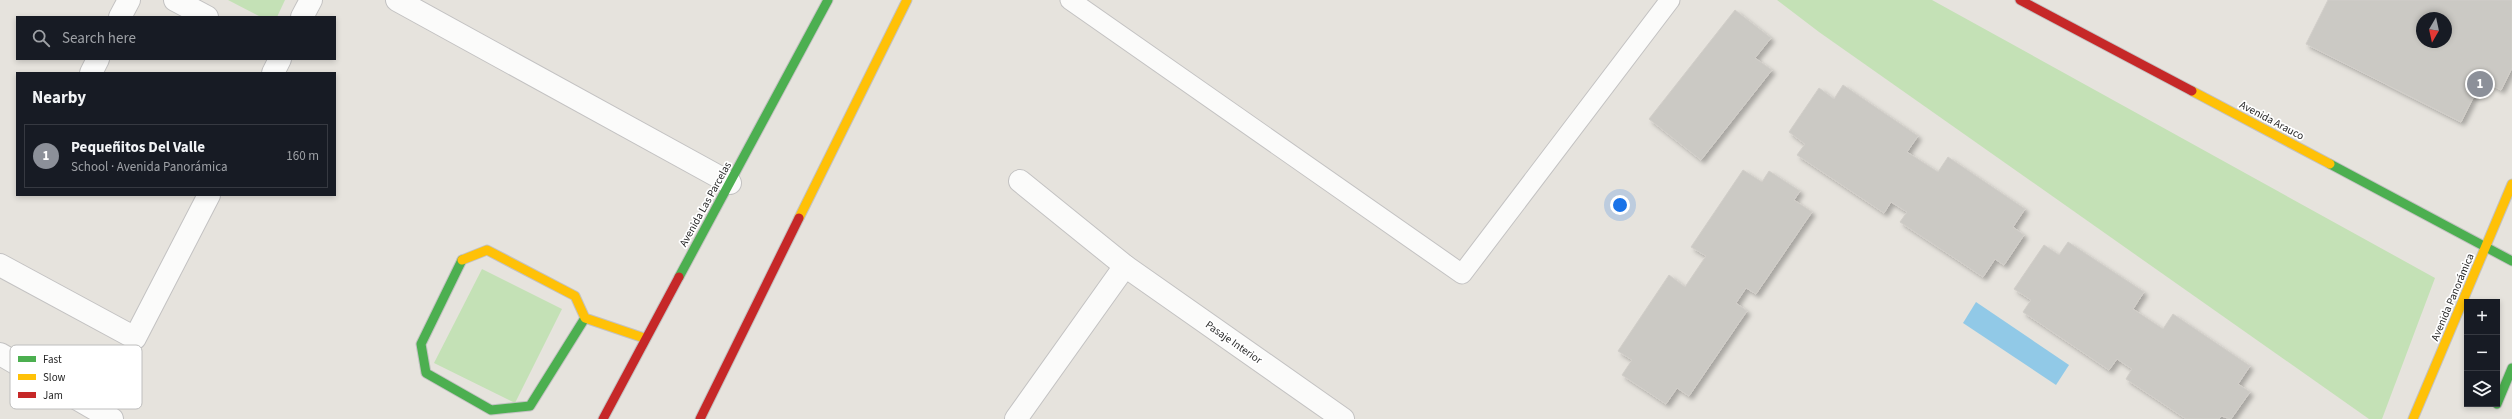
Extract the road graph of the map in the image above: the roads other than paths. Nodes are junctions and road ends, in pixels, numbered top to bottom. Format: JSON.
{"nodes":[{"id":1,"x":129,"y":0,"type":"edge"},
{"id":2,"x":175,"y":0,"type":"edge"},
{"id":3,"x":311,"y":0,"type":"edge"},
{"id":4,"x":397,"y":0,"type":"edge"},
{"id":5,"x":828,"y":0,"type":"edge"},
{"id":6,"x":907,"y":0,"type":"edge"},
{"id":7,"x":1070,"y":0,"type":"edge"},
{"id":8,"x":1670,"y":0,"type":"edge"},
{"id":9,"x":2020,"y":0,"type":"edge"},
{"id":10,"x":121,"y":16,"type":"edge"},
{"id":11,"x":205,"y":16,"type":"edge"},
{"id":12,"x":303,"y":16,"type":"edge"},
{"id":13,"x":97,"y":60,"type":"edge"},
{"id":14,"x":280,"y":60,"type":"edge"},
{"id":15,"x":91,"y":72,"type":"edge"},
{"id":16,"x":274,"y":72,"type":"edge"},
{"id":17,"x":1020,"y":181,"type":"dead end"},
{"id":18,"x":730,"y":183,"type":"junction"},
{"id":19,"x":2512,"y":184,"type":"edge"},
{"id":20,"x":208,"y":196,"type":"edge"},
{"id":21,"x":2486,"y":247,"type":"junction"},
{"id":22,"x":2512,"y":261,"type":"edge"},
{"id":23,"x":0,"y":265,"type":"edge"},
{"id":24,"x":1125,"y":266,"type":"junction"},
{"id":25,"x":585,"y":318,"type":"junction"},
{"id":26,"x":644,"y":338,"type":"junction"},
{"id":27,"x":0,"y":354,"type":"edge"},
{"id":28,"x":10,"y":360,"type":"edge"},
{"id":29,"x":2512,"y":368,"type":"edge"},
{"id":30,"x":2500,"y":397,"type":"edge"},
{"id":31,"x":2496,"y":407,"type":"edge"},
{"id":32,"x":95,"y":409,"type":"edge"},
{"id":33,"x":2493,"y":414,"type":"dead end"},
{"id":34,"x":112,"y":419,"type":"edge"},
{"id":35,"x":603,"y":419,"type":"edge"},
{"id":36,"x":700,"y":419,"type":"edge"},
{"id":37,"x":1016,"y":419,"type":"edge"},
{"id":38,"x":1343,"y":419,"type":"edge"},
{"id":39,"x":2413,"y":419,"type":"edge"}],
"edges":[{"from":1,"to":10,"type":"street"},
{"from":2,"to":11,"type":"street"},
{"from":3,"to":12,"type":"street"},
{"from":4,"to":18,"type":"street"},
{"from":5,"to":18,"type":"street","name":"Avenida Las Parcelas"},
{"from":6,"to":36,"type":"street"},
{"from":7,"to":8,"type":"lane"},
{"from":9,"to":21,"type":"street","name":"Avenida Arauco"},
{"from":13,"to":15,"type":"street"},
{"from":14,"to":16,"type":"street"},
{"from":17,"to":24,"type":"street","name":"Pasaje Interior"},
{"from":18,"to":26,"type":"street","name":"Avenida Las Parcelas"},
{"from":19,"to":21,"type":"street","name":"Avenida Panorámica"},
{"from":20,"to":23,"type":"street"},
{"from":21,"to":22,"type":"street","name":"Avenida Arauco"},
{"from":21,"to":39,"type":"street","name":"Avenida Panorámica"},
{"from":24,"to":37,"type":"street"},
{"from":24,"to":38,"type":"street","name":"Pasaje Interior"},
{"from":25,"to":25,"type":"street"},
{"from":25,"to":26,"type":"street"},
{"from":26,"to":35,"type":"street","name":"Avenida Las Parcelas"},
{"from":27,"to":28,"type":"street"},
{"from":29,"to":30,"type":"street"},
{"from":31,"to":33,"type":"street"},
{"from":32,"to":34,"type":"street"}]}
